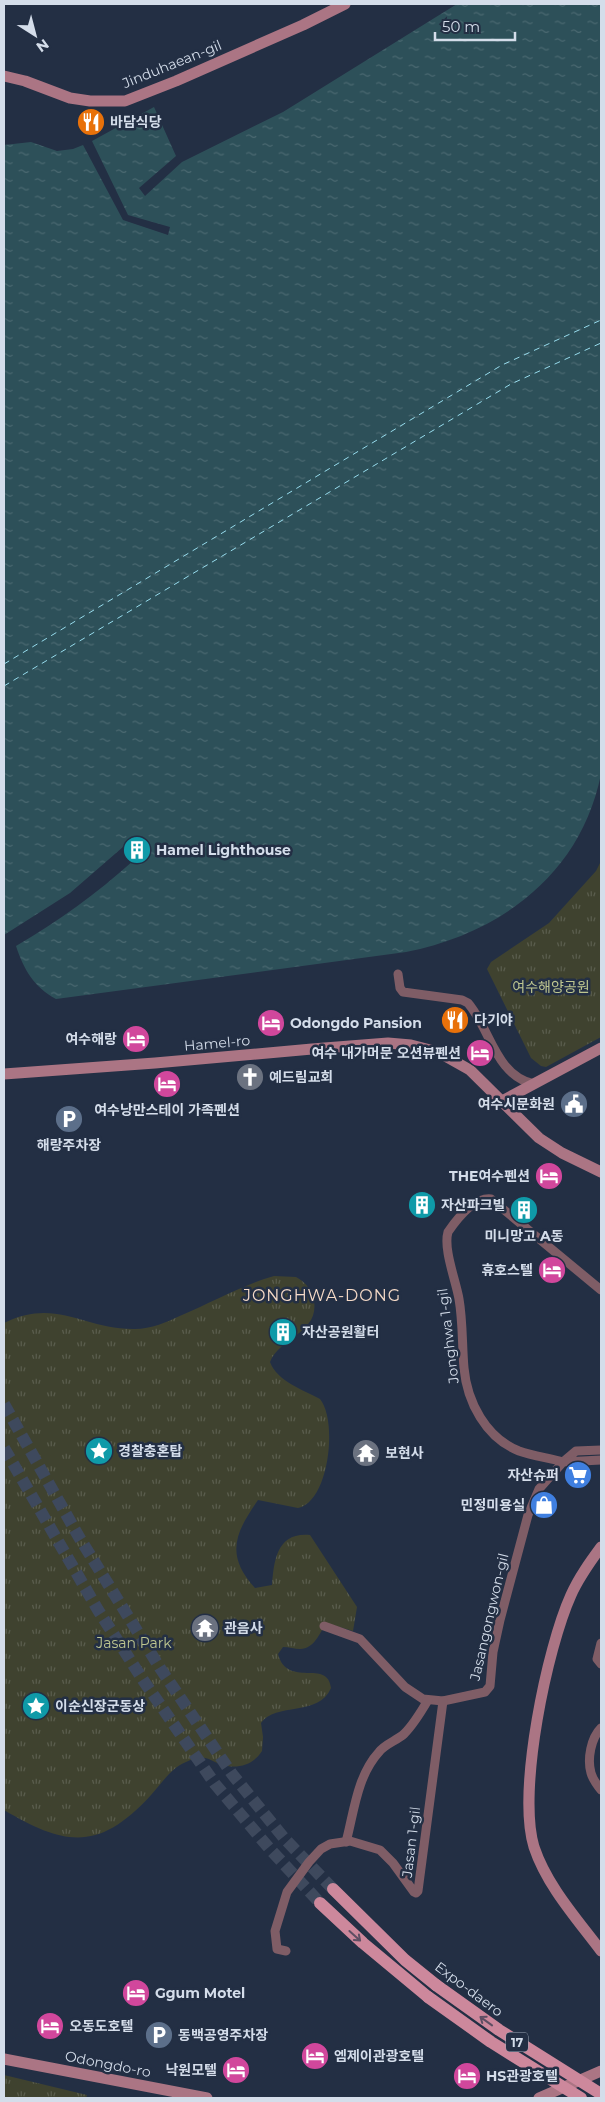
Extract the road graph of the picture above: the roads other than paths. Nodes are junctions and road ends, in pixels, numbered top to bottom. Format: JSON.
{"nodes":[{"id":1,"x":345,"y":4,"type":"edge"},
{"id":2,"x":4,"y":76,"type":"edge"},
{"id":3,"x":398,"y":974,"type":"dead end"},
{"id":4,"x":601,"y":1048,"type":"edge"},
{"id":5,"x":4,"y":1074,"type":"edge"},
{"id":6,"x":534,"y":1084,"type":"junction"},
{"id":7,"x":502,"y":1101,"type":"junction"},
{"id":8,"x":601,"y":1172,"type":"edge"},
{"id":9,"x":601,"y":1290,"type":"edge"},
{"id":10,"x":601,"y":1450,"type":"edge"},
{"id":11,"x":601,"y":1460,"type":"edge"},
{"id":12,"x":563,"y":1462,"type":"junction"},
{"id":13,"x":601,"y":1547,"type":"edge"},
{"id":14,"x":324,"y":1626,"type":"dead end"},
{"id":15,"x":601,"y":1643,"type":"edge"},
{"id":16,"x":601,"y":1664,"type":"edge"},
{"id":17,"x":428,"y":1700,"type":"junction"},
{"id":18,"x":443,"y":1701,"type":"junction"},
{"id":19,"x":601,"y":1728,"type":"edge"},
{"id":20,"x":601,"y":1790,"type":"edge"},
{"id":21,"x":346,"y":1842,"type":"junction"},
{"id":22,"x":332,"y":1889,"type":"tunnel mouth"},
{"id":23,"x":320,"y":1903,"type":"tunnel mouth"},
{"id":24,"x":286,"y":1951,"type":"dead end"},
{"id":25,"x":601,"y":1952,"type":"edge"},
{"id":26,"x":4,"y":2059,"type":"edge"},
{"id":27,"x":601,"y":2071,"type":"edge"},
{"id":28,"x":601,"y":2094,"type":"edge"},
{"id":29,"x":207,"y":2098,"type":"edge"},
{"id":30,"x":539,"y":2098,"type":"edge"},
{"id":31,"x":581,"y":2098,"type":"edge"}],
"edges":[{"from":1,"to":2,"type":"street","name":"Jinduhaean-gil"},
{"from":3,"to":6,"type":"street"},
{"from":4,"to":6,"type":"street"},
{"from":5,"to":7,"type":"street","name":"Hamel-ro"},
{"from":6,"to":7,"type":"street"},
{"from":7,"to":8,"type":"street","name":"Hamel-ro"},
{"from":9,"to":12,"type":"street","name":"Jonghwa 1-gil"},
{"from":10,"to":12,"type":"street","name":"Jasangongwon-gil"},
{"from":11,"to":12,"type":"street"},
{"from":12,"to":18,"type":"street","name":"Jasangongwon-gil"},
{"from":13,"to":25,"type":"street"},
{"from":14,"to":17,"type":"street","name":"Jasangongwon-gil"},
{"from":15,"to":16,"type":"street"},
{"from":17,"to":18,"type":"street","name":"Jasangongwon-gil"},
{"from":17,"to":21,"type":"street"},
{"from":18,"to":21,"type":"street","name":"Jasan 1-gil"},
{"from":19,"to":20,"type":"street"},
{"from":21,"to":24,"type":"street","name":"Jasan 1-gil"},
{"from":28,"to":22,"type":"main road","name":"Expo-daero","number":"17","one_way":true,"bridge":true},
{"from":23,"to":31,"type":"main road","number":"17","one_way":true,"bridge":true},
{"from":26,"to":29,"type":"street","name":"Odongdo-ro"},
{"from":27,"to":30,"type":"street"}]}
